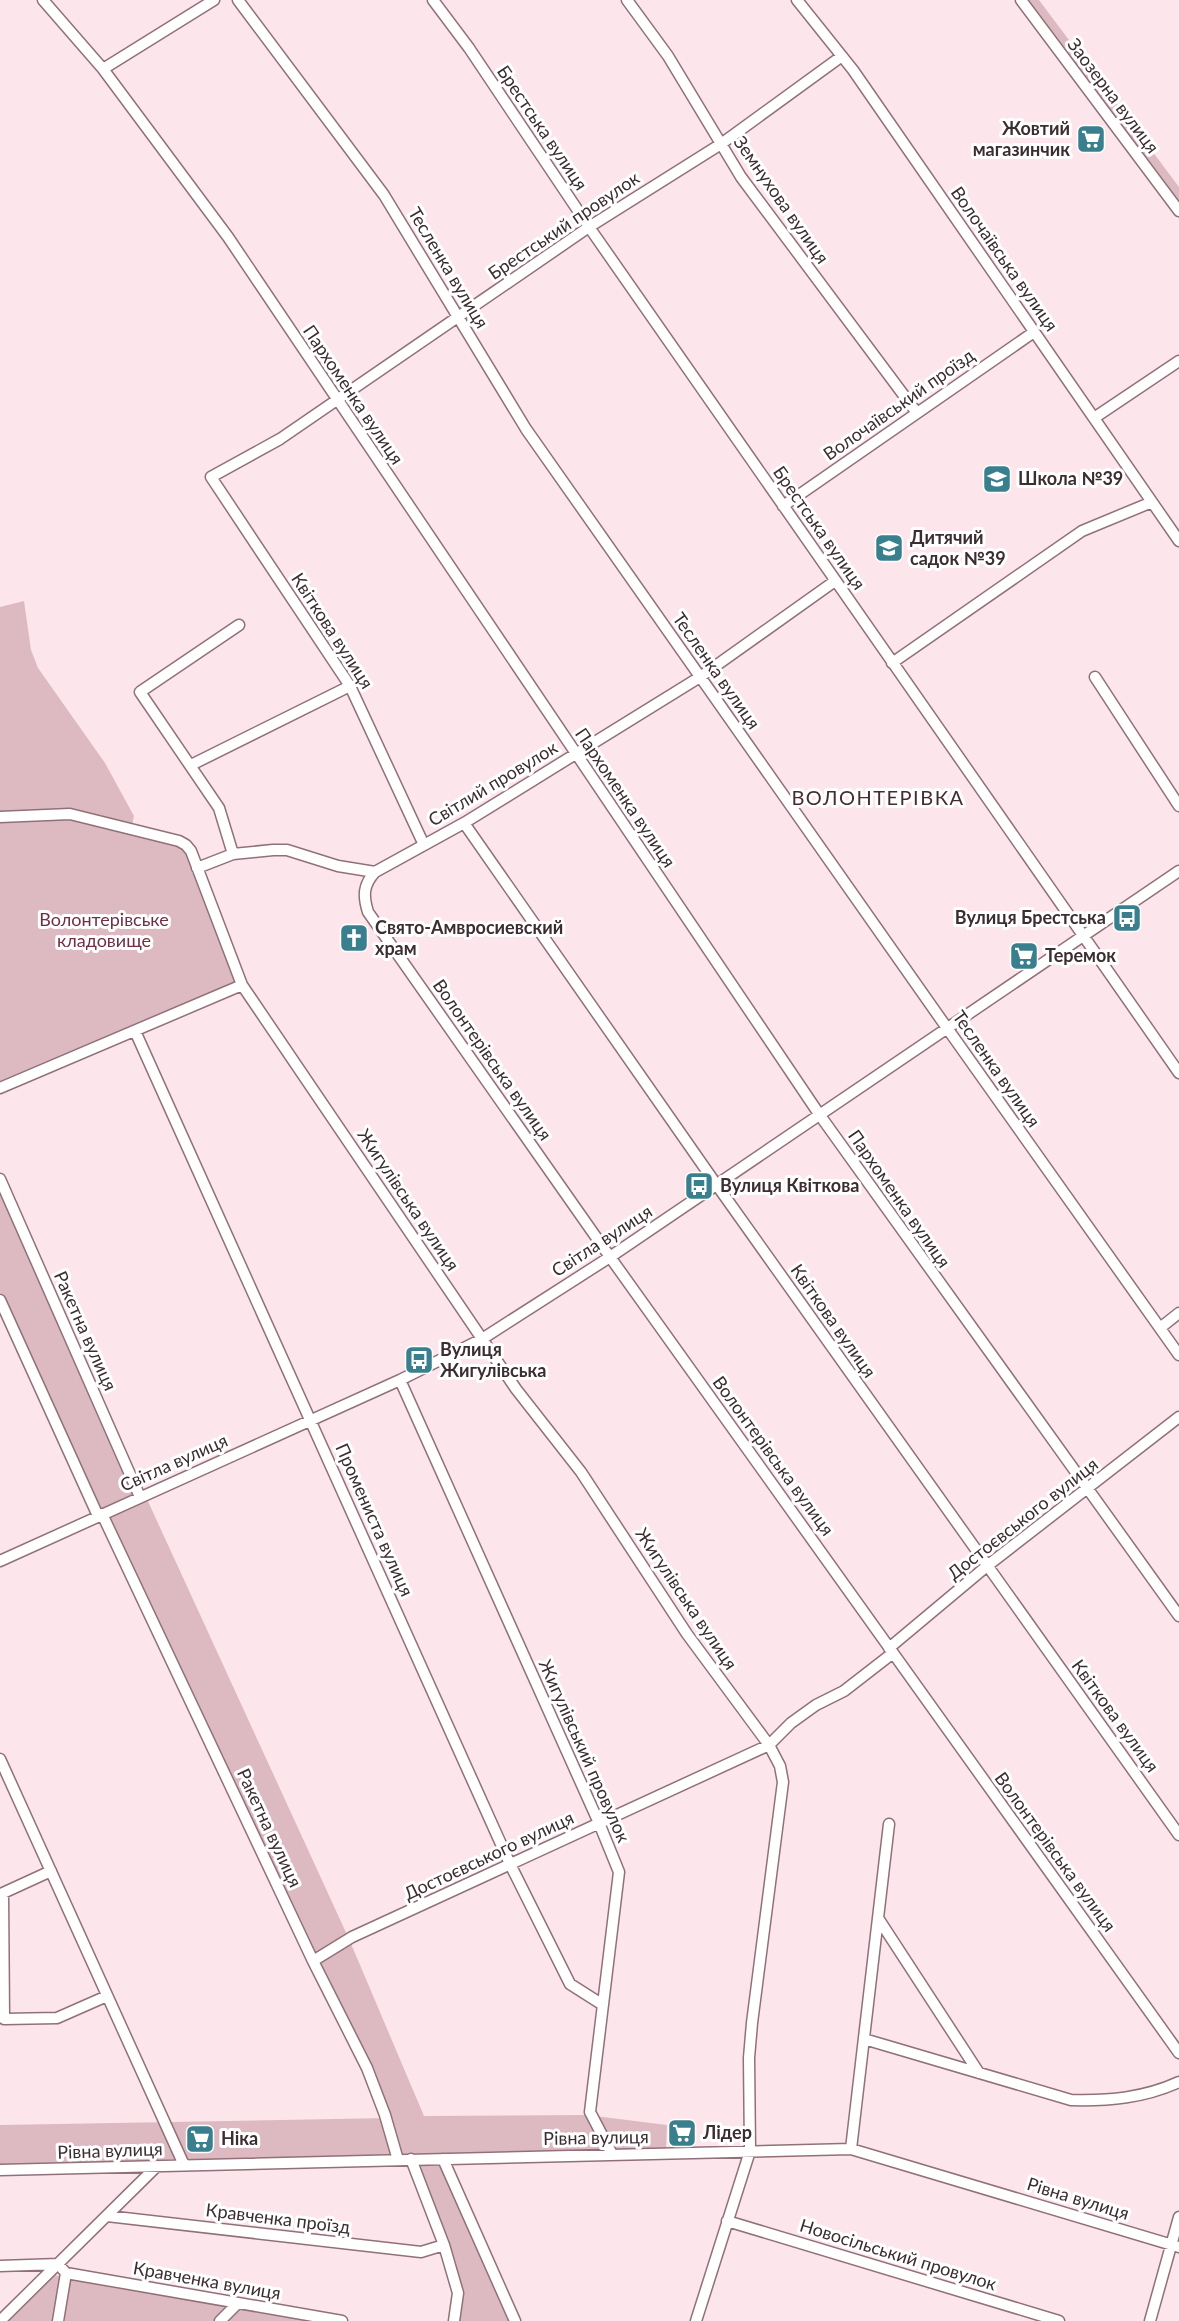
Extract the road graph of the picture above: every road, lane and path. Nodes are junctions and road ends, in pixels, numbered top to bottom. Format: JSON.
{"nodes":[{"id":1,"x":43,"y":0,"type":"edge"},
{"id":2,"x":214,"y":0,"type":"edge"},
{"id":3,"x":238,"y":0,"type":"edge"},
{"id":4,"x":433,"y":0,"type":"edge"},
{"id":5,"x":627,"y":0,"type":"edge"},
{"id":6,"x":797,"y":0,"type":"edge"},
{"id":7,"x":1021,"y":0,"type":"edge"},
{"id":8,"x":842,"y":56,"type":"junction"},
{"id":9,"x":103,"y":69,"type":"junction"},
{"id":10,"x":721,"y":144,"type":"junction"},
{"id":11,"x":1179,"y":211,"type":"edge"},
{"id":12,"x":589,"y":227,"type":"junction"},
{"id":13,"x":458,"y":317,"type":"junction"},
{"id":14,"x":1034,"y":332,"type":"junction"},
{"id":15,"x":1179,"y":361,"type":"edge"},
{"id":16,"x":336,"y":400,"type":"junction"},
{"id":17,"x":917,"y":413,"type":"junction"},
{"id":18,"x":1094,"y":418,"type":"junction"},
{"id":19,"x":211,"y":477,"type":"joint"},
{"id":20,"x":1152,"y":502,"type":"junction"},
{"id":21,"x":783,"y":506,"type":"junction"},
{"id":22,"x":1179,"y":541,"type":"edge"},
{"id":23,"x":836,"y":581,"type":"junction"},
{"id":24,"x":239,"y":624,"type":"dead end"},
{"id":25,"x":892,"y":663,"type":"junction"},
{"id":26,"x":700,"y":676,"type":"junction"},
{"id":27,"x":1095,"y":677,"type":"dead end"},
{"id":28,"x":350,"y":686,"type":"junction"},
{"id":29,"x":575,"y":754,"type":"junction"},
{"id":30,"x":191,"y":765,"type":"junction"},
{"id":31,"x":1179,"y":806,"type":"edge"},
{"id":32,"x":0,"y":817,"type":"edge"},
{"id":33,"x":464,"y":823,"type":"junction"},
{"id":34,"x":424,"y":845,"type":"junction"},
{"id":35,"x":233,"y":854,"type":"junction"},
{"id":36,"x":197,"y":868,"type":"junction"},
{"id":37,"x":1179,"y":871,"type":"edge"},
{"id":38,"x":375,"y":872,"type":"junction"},
{"id":39,"x":1082,"y":936,"type":"junction"},
{"id":40,"x":242,"y":985,"type":"junction"},
{"id":41,"x":946,"y":1028,"type":"junction"},
{"id":42,"x":135,"y":1031,"type":"junction"},
{"id":43,"x":1179,"y":1073,"type":"edge"},
{"id":44,"x":0,"y":1088,"type":"edge"},
{"id":45,"x":819,"y":1114,"type":"junction"},
{"id":46,"x":0,"y":1179,"type":"edge"},
{"id":47,"x":716,"y":1184,"type":"junction"},
{"id":48,"x":610,"y":1257,"type":"junction"},
{"id":49,"x":0,"y":1300,"type":"edge"},
{"id":50,"x":1179,"y":1313,"type":"edge"},
{"id":51,"x":1160,"y":1328,"type":"junction"},
{"id":52,"x":482,"y":1339,"type":"junction"},
{"id":53,"x":1179,"y":1354,"type":"edge"},
{"id":54,"x":400,"y":1380,"type":"junction"},
{"id":55,"x":1179,"y":1417,"type":"edge"},
{"id":56,"x":311,"y":1420,"type":"junction"},
{"id":57,"x":1086,"y":1489,"type":"junction"},
{"id":58,"x":140,"y":1497,"type":"junction"},
{"id":59,"x":100,"y":1515,"type":"junction"},
{"id":60,"x":0,"y":1561,"type":"edge"},
{"id":61,"x":987,"y":1566,"type":"junction"},
{"id":62,"x":1179,"y":1616,"type":"edge"},
{"id":63,"x":891,"y":1651,"type":"junction"},
{"id":64,"x":769,"y":1745,"type":"junction"},
{"id":65,"x":0,"y":1759,"type":"edge"},
{"id":66,"x":599,"y":1823,"type":"junction"},
{"id":67,"x":889,"y":1824,"type":"dead end"},
{"id":68,"x":1179,"y":1835,"type":"edge"},
{"id":69,"x":510,"y":1864,"type":"junction"},
{"id":70,"x":51,"y":1871,"type":"junction"},
{"id":71,"x":878,"y":1918,"type":"junction"},
{"id":72,"x":313,"y":1960,"type":"junction"},
{"id":73,"x":107,"y":1996,"type":"junction"},
{"id":74,"x":603,"y":2005,"type":"junction"},
{"id":75,"x":864,"y":2039,"type":"junction"},
{"id":76,"x":1179,"y":2053,"type":"edge"},
{"id":77,"x":979,"y":2073,"type":"junction"},
{"id":78,"x":1179,"y":2082,"type":"edge"},
{"id":79,"x":851,"y":2149,"type":"junction"},
{"id":80,"x":750,"y":2151,"type":"junction"},
{"id":81,"x":612,"y":2154,"type":"junction"},
{"id":82,"x":411,"y":2159,"type":"junction"},
{"id":83,"x":443,"y":2159,"type":"junction"},
{"id":84,"x":398,"y":2160,"type":"junction"},
{"id":85,"x":184,"y":2165,"type":"junction"},
{"id":86,"x":157,"y":2166,"type":"junction"},
{"id":87,"x":0,"y":2170,"type":"edge"},
{"id":88,"x":107,"y":2216,"type":"junction"},
{"id":89,"x":1179,"y":2217,"type":"edge"},
{"id":90,"x":727,"y":2221,"type":"junction"},
{"id":91,"x":444,"y":2245,"type":"junction"},
{"id":92,"x":1175,"y":2245,"type":"edge"},
{"id":93,"x":58,"y":2264,"type":"junction"},
{"id":94,"x":0,"y":2266,"type":"edge"},
{"id":95,"x":66,"y":2273,"type":"junction"},
{"id":96,"x":238,"y":2303,"type":"junction"},
{"id":97,"x":0,"y":2321,"type":"edge"},
{"id":98,"x":58,"y":2321,"type":"edge"},
{"id":99,"x":220,"y":2321,"type":"edge"},
{"id":100,"x":342,"y":2321,"type":"edge"},
{"id":101,"x":454,"y":2321,"type":"edge"},
{"id":102,"x":515,"y":2321,"type":"edge"},
{"id":103,"x":696,"y":2321,"type":"edge"},
{"id":104,"x":1059,"y":2321,"type":"edge"},
{"id":105,"x":1150,"y":2321,"type":"edge"}],
"edges":[{"from":1,"to":9,"type":"street","name":"Пархоменка вулиця"},
{"from":2,"to":9,"type":"street"},
{"from":3,"to":13,"type":"street","name":"Тесленка вулиця"},
{"from":4,"to":12,"type":"street","name":"Брестська вулиця"},
{"from":5,"to":10,"type":"street","name":"Земнухова вулиця"},
{"from":6,"to":8,"type":"street","name":"Волочаївська вулиця"},
{"from":7,"to":11,"type":"street","name":"Заозерна вулиця"},
{"from":8,"to":10,"type":"street","name":"Брестський провулок"},
{"from":8,"to":14,"type":"street","name":"Волочаївська вулиця"},
{"from":9,"to":16,"type":"street","name":"Пархоменка вулиця"},
{"from":10,"to":12,"type":"street","name":"Брестський провулок"},
{"from":10,"to":17,"type":"street","name":"Земнухова вулиця"},
{"from":12,"to":13,"type":"street","name":"Брестський провулок"},
{"from":12,"to":21,"type":"street","name":"Брестська вулиця"},
{"from":13,"to":16,"type":"street","name":"Брестський провулок"},
{"from":13,"to":26,"type":"street","name":"Тесленка вулиця"},
{"from":14,"to":17,"type":"street","name":"Волочаївський проїзд"},
{"from":14,"to":18,"type":"street","name":"Волочаївська вулиця"},
{"from":15,"to":18,"type":"street"},
{"from":16,"to":19,"type":"street","name":"Брестський провулок"},
{"from":16,"to":29,"type":"street","name":"Пархоменка вулиця"},
{"from":17,"to":21,"type":"street","name":"Волочаївський проїзд"},
{"from":18,"to":20,"type":"street","name":"Волочаївська вулиця"},
{"from":19,"to":28,"type":"street","name":"Квіткова вулиця"},
{"from":20,"to":22,"type":"street","name":"Волочаївська вулиця"},
{"from":20,"to":25,"type":"street"},
{"from":21,"to":23,"type":"street","name":"Брестська вулиця"},
{"from":23,"to":25,"type":"street","name":"Брестська вулиця"},
{"from":23,"to":26,"type":"street","name":"Світлий провулок"},
{"from":24,"to":30,"type":"street"},
{"from":25,"to":39,"type":"street","name":"Брестська вулиця"},
{"from":26,"to":29,"type":"street","name":"Світлий провулок"},
{"from":26,"to":41,"type":"street","name":"Тесленка вулиця"},
{"from":27,"to":31,"type":"street"},
{"from":28,"to":30,"type":"street"},
{"from":28,"to":34,"type":"street","name":"Квіткова вулиця"},
{"from":29,"to":33,"type":"street","name":"Світлий провулок"},
{"from":29,"to":45,"type":"street","name":"Пархоменка вулиця"},
{"from":30,"to":35,"type":"street"},
{"from":32,"to":36,"type":"street","name":"Жигулівська вулиця"},
{"from":33,"to":34,"type":"street","name":"Світлий провулок"},
{"from":33,"to":47,"type":"street","name":"Квіткова вулиця"},
{"from":34,"to":38,"type":"street","name":"Світлий провулок"},
{"from":35,"to":36,"type":"street"},
{"from":35,"to":38,"type":"street"},
{"from":36,"to":40,"type":"street","name":"Жигулівська вулиця"},
{"from":37,"to":39,"type":"street","name":"Світла вулиця"},
{"from":38,"to":48,"type":"street","name":"Волонтерівська вулиця"},
{"from":39,"to":41,"type":"street","name":"Світла вулиця"},
{"from":39,"to":43,"type":"street","name":"Брестська вулиця"},
{"from":40,"to":42,"type":"street"},
{"from":40,"to":52,"type":"street","name":"Жигулівська вулиця"},
{"from":41,"to":45,"type":"street","name":"Світла вулиця"},
{"from":41,"to":51,"type":"street","name":"Тесленка вулиця"},
{"from":42,"to":44,"type":"street"},
{"from":42,"to":56,"type":"street","name":"Промениста вулиця"},
{"from":45,"to":47,"type":"street","name":"Світла вулиця"},
{"from":45,"to":57,"type":"street","name":"Пархоменка вулиця"},
{"from":46,"to":58,"type":"street","name":"Ракетна вулиця"},
{"from":47,"to":48,"type":"street","name":"Світла вулиця"},
{"from":47,"to":61,"type":"street","name":"Квіткова вулиця"},
{"from":48,"to":52,"type":"street","name":"Світла вулиця"},
{"from":48,"to":63,"type":"street","name":"Волонтерівська вулиця"},
{"from":49,"to":59,"type":"street","name":"Ракетна вулиця"},
{"from":50,"to":51,"type":"street"},
{"from":51,"to":53,"type":"street","name":"Тесленка вулиця"},
{"from":52,"to":54,"type":"street","name":"Світла вулиця"},
{"from":52,"to":64,"type":"street","name":"Жигулівська вулиця"},
{"from":54,"to":56,"type":"street","name":"Світла вулиця"},
{"from":54,"to":66,"type":"street","name":"Жигулівський провулок"},
{"from":55,"to":57,"type":"street","name":"Достоєвського вулиця"},
{"from":56,"to":58,"type":"street","name":"Світла вулиця"},
{"from":56,"to":69,"type":"street","name":"Промениста вулиця"},
{"from":57,"to":61,"type":"street","name":"Достоєвського вулиця"},
{"from":57,"to":62,"type":"street","name":"Пархоменка вулиця"},
{"from":58,"to":59,"type":"street","name":"Світла вулиця"},
{"from":59,"to":60,"type":"street","name":"Світла вулиця"},
{"from":59,"to":72,"type":"street","name":"Ракетна вулиця"},
{"from":61,"to":63,"type":"street","name":"Достоєвського вулиця"},
{"from":61,"to":68,"type":"street","name":"Квіткова вулиця"},
{"from":63,"to":64,"type":"street","name":"Достоєвського вулиця"},
{"from":63,"to":76,"type":"street","name":"Волонтерівська вулиця"},
{"from":64,"to":66,"type":"street","name":"Достоєвського вулиця"},
{"from":64,"to":80,"type":"street","name":"Жигулівська вулиця"},
{"from":65,"to":70,"type":"street"},
{"from":66,"to":69,"type":"street","name":"Достоєвського вулиця"},
{"from":66,"to":74,"type":"street","name":"Жигулівський провулок"},
{"from":67,"to":71,"type":"street"},
{"from":69,"to":72,"type":"street","name":"Достоєвського вулиця"},
{"from":69,"to":74,"type":"street","name":"Промениста вулиця"},
{"from":70,"to":73,"type":"street"},
{"from":70,"to":73,"type":"street"},
{"from":71,"to":75,"type":"street"},
{"from":71,"to":77,"type":"street"},
{"from":72,"to":84,"type":"street","name":"Ракетна вулиця"},
{"from":73,"to":85,"type":"street"},
{"from":74,"to":81,"type":"street","name":"Жигулівський провулок"},
{"from":75,"to":77,"type":"street"},
{"from":75,"to":79,"type":"street"},
{"from":77,"to":78,"type":"street"},
{"from":79,"to":80,"type":"street","name":"Рівна вулиця"},
{"from":79,"to":92,"type":"street","name":"Рівна вулиця"},
{"from":80,"to":81,"type":"street","name":"Рівна вулиця"},
{"from":80,"to":90,"type":"street","name":"Жигулівська вулиця"},
{"from":81,"to":83,"type":"street","name":"Рівна вулиця"},
{"from":82,"to":83,"type":"street","name":"Рівна вулиця"},
{"from":82,"to":84,"type":"street","name":"Рівна вулиця"},
{"from":82,"to":91,"type":"street"},
{"from":83,"to":102,"type":"street"},
{"from":84,"to":85,"type":"street","name":"Рівна вулиця"},
{"from":85,"to":86,"type":"street","name":"Рівна вулиця"},
{"from":86,"to":87,"type":"street","name":"Рівна вулиця"},
{"from":86,"to":88,"type":"street"},
{"from":88,"to":91,"type":"street","name":"Кравченка проїзд"},
{"from":88,"to":93,"type":"street"},
{"from":89,"to":92,"type":"street"},
{"from":90,"to":103,"type":"street","name":"Жигулівська вулиця"},
{"from":90,"to":104,"type":"street","name":"Новосільський провулок"},
{"from":91,"to":101,"type":"street"},
{"from":92,"to":105,"type":"street"},
{"from":93,"to":94,"type":"street"},
{"from":93,"to":95,"type":"street"},
{"from":93,"to":97,"type":"street"},
{"from":95,"to":96,"type":"street","name":"Кравченка вулиця"},
{"from":95,"to":98,"type":"street"},
{"from":96,"to":99,"type":"street"},
{"from":96,"to":100,"type":"street","name":"Кравченка вулиця"}]}
